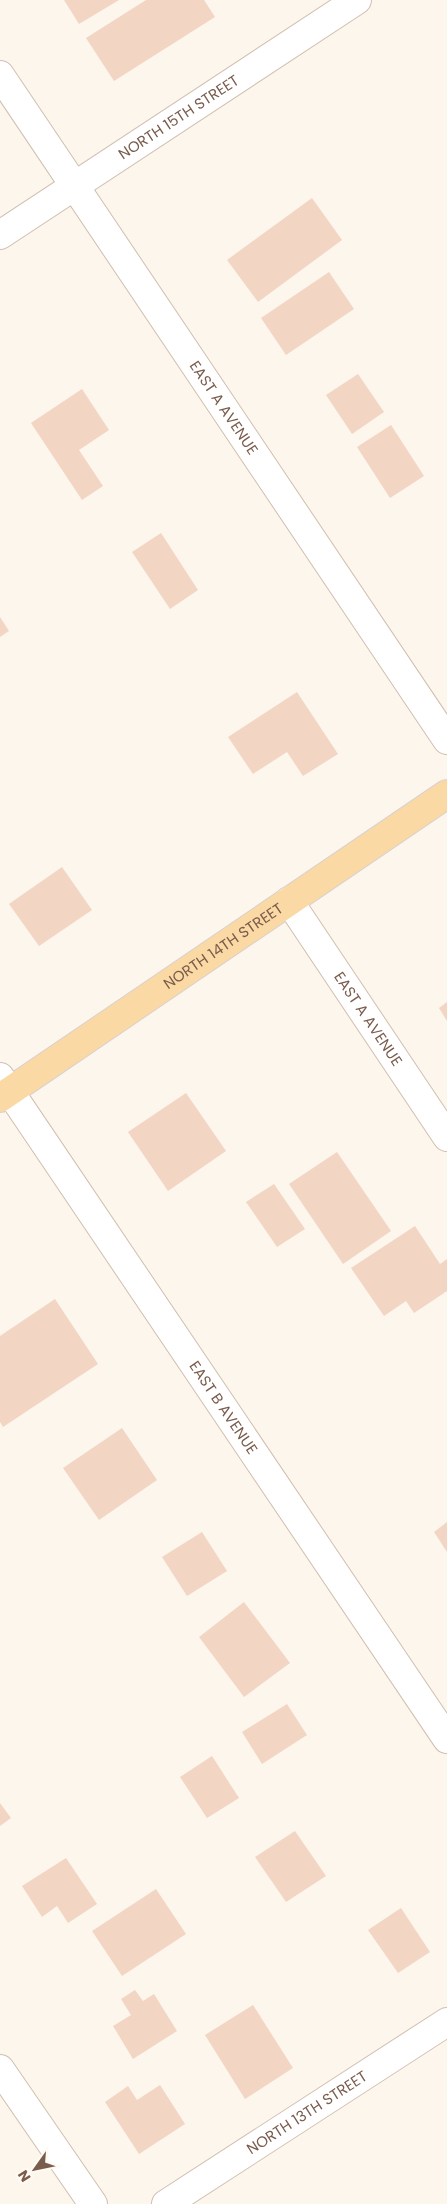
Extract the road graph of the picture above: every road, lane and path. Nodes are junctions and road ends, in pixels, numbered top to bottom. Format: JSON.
{"nodes":[{"id":1,"x":357,"y":0,"type":"edge"},
{"id":2,"x":0,"y":76,"type":"edge"},
{"id":3,"x":74,"y":187,"type":"junction"},
{"id":4,"x":0,"y":235,"type":"edge"},
{"id":5,"x":447,"y":740,"type":"edge"},
{"id":6,"x":447,"y":794,"type":"edge"},
{"id":7,"x":289,"y":901,"type":"junction"},
{"id":8,"x":3,"y":1088,"type":"edge"},
{"id":9,"x":447,"y":1137,"type":"edge"},
{"id":10,"x":447,"y":1739,"type":"edge"},
{"id":11,"x":447,"y":2022,"type":"edge"},
{"id":12,"x":0,"y":2069,"type":"edge"},
{"id":13,"x":93,"y":2204,"type":"edge"},
{"id":14,"x":166,"y":2204,"type":"edge"}],
"edges":[{"from":1,"to":3,"type":"street","name":"NORTH 15TH STREET"},
{"from":2,"to":3,"type":"street","name":"EAST A AVENUE"},
{"from":3,"to":4,"type":"street","name":"NORTH 15TH STREET"},
{"from":3,"to":5,"type":"street","name":"EAST A AVENUE"},
{"from":6,"to":7,"type":"main road","name":"NORTH 14TH STREET"},
{"from":7,"to":8,"type":"main road","name":"NORTH 14TH STREET"},
{"from":7,"to":9,"type":"street","name":"EAST A AVENUE"},
{"from":8,"to":10,"type":"street","name":"EAST B AVENUE"},
{"from":11,"to":14,"type":"street","name":"NORTH 13TH STREET"},
{"from":12,"to":13,"type":"street"}]}
